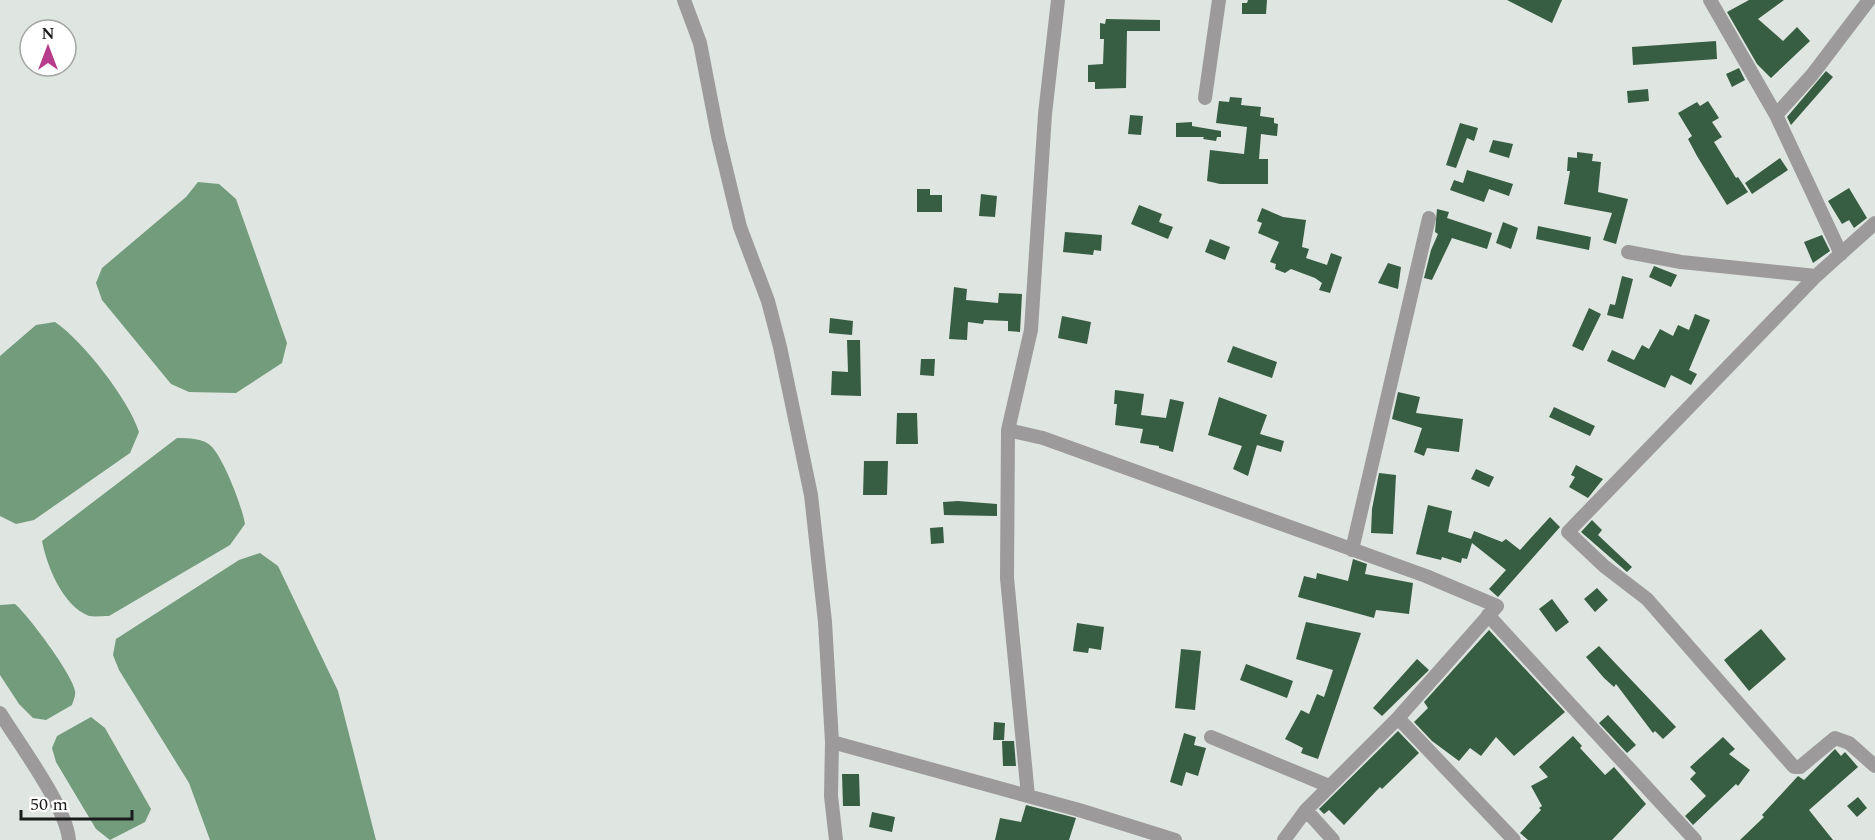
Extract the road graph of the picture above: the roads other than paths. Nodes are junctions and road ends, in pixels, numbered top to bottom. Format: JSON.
{"nodes":[{"id":1,"x":684,"y":0,"type":"edge"},
{"id":2,"x":1058,"y":0,"type":"edge"},
{"id":3,"x":1220,"y":0,"type":"edge"},
{"id":4,"x":1710,"y":0,"type":"edge"},
{"id":5,"x":1869,"y":0,"type":"edge"},
{"id":6,"x":1205,"y":98,"type":"dead end"},
{"id":7,"x":1776,"y":115,"type":"junction"},
{"id":8,"x":1429,"y":218,"type":"dead end"},
{"id":9,"x":1875,"y":223,"type":"edge"},
{"id":10,"x":1628,"y":252,"type":"dead end"},
{"id":11,"x":1841,"y":254,"type":"junction"},
{"id":12,"x":1816,"y":276,"type":"junction"},
{"id":13,"x":1008,"y":429,"type":"junction"},
{"id":14,"x":1352,"y":550,"type":"junction"},
{"id":15,"x":1488,"y":615,"type":"junction"},
{"id":16,"x":0,"y":713,"type":"edge"},
{"id":17,"x":1398,"y":718,"type":"junction"},
{"id":18,"x":1210,"y":737,"type":"dead end"},
{"id":19,"x":832,"y":742,"type":"junction"},
{"id":20,"x":1875,"y":766,"type":"edge"},
{"id":21,"x":1329,"y":786,"type":"junction"},
{"id":22,"x":1028,"y":796,"type":"junction"},
{"id":23,"x":1306,"y":810,"type":"junction"},
{"id":24,"x":1168,"y":839,"type":"edge"},
{"id":25,"x":69,"y":840,"type":"edge"},
{"id":26,"x":836,"y":840,"type":"edge"},
{"id":27,"x":1284,"y":840,"type":"edge"},
{"id":28,"x":1333,"y":840,"type":"edge"},
{"id":29,"x":1514,"y":840,"type":"edge"},
{"id":30,"x":1695,"y":840,"type":"edge"}],
"edges":[{"from":1,"to":19,"type":"street"},
{"from":2,"to":13,"type":"street"},
{"from":3,"to":6,"type":"street"},
{"from":4,"to":7,"type":"street"},
{"from":5,"to":7,"type":"street"},
{"from":7,"to":11,"type":"street"},
{"from":8,"to":14,"type":"street"},
{"from":9,"to":11,"type":"street"},
{"from":10,"to":12,"type":"street"},
{"from":11,"to":12,"type":"street"},
{"from":12,"to":20,"type":"street"},
{"from":13,"to":14,"type":"street"},
{"from":13,"to":22,"type":"street"},
{"from":14,"to":15,"type":"street"},
{"from":15,"to":17,"type":"street"},
{"from":15,"to":30,"type":"street"},
{"from":16,"to":25,"type":"street"},
{"from":17,"to":21,"type":"street"},
{"from":17,"to":29,"type":"street"},
{"from":18,"to":21,"type":"street"},
{"from":19,"to":22,"type":"street"},
{"from":19,"to":26,"type":"street"},
{"from":21,"to":23,"type":"street"},
{"from":22,"to":24,"type":"street"},
{"from":23,"to":27,"type":"street"},
{"from":23,"to":28,"type":"street"}]}
